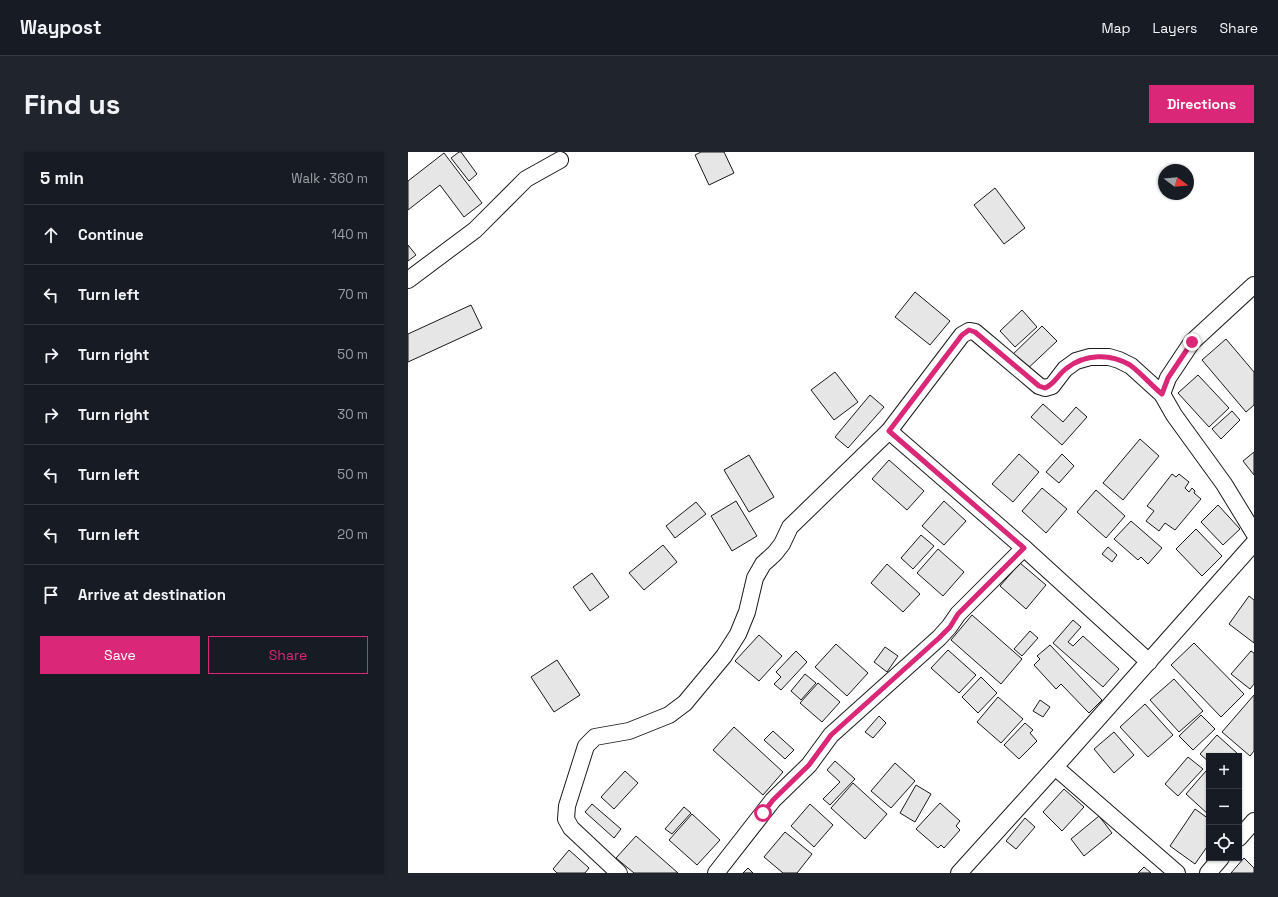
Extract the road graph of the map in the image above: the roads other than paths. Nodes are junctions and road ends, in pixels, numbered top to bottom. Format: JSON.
{"nodes":[{"id":1,"x":560,"y":160,"type":"dead end"},
{"id":2,"x":408,"y":280,"type":"edge"},
{"id":3,"x":1254,"y":285,"type":"edge"},
{"id":4,"x":1162,"y":394,"type":"junction"},
{"id":5,"x":889,"y":431,"type":"junction"},
{"id":6,"x":1254,"y":533,"type":"edge"},
{"id":7,"x":1254,"y":544,"type":"edge"},
{"id":8,"x":1024,"y":548,"type":"junction"},
{"id":9,"x":1149,"y":662,"type":"junction"},
{"id":10,"x":1055,"y":767,"type":"junction"},
{"id":11,"x":1254,"y":821,"type":"edge"},
{"id":12,"x":1242,"y":835,"type":"edge"},
{"id":13,"x":1218,"y":861,"type":"edge"},
{"id":14,"x":619,"y":873,"type":"edge"},
{"id":15,"x":716,"y":873,"type":"edge"},
{"id":16,"x":958,"y":873,"type":"edge"},
{"id":17,"x":1176,"y":873,"type":"edge"},
{"id":18,"x":1208,"y":873,"type":"edge"}],
"edges":[{"from":1,"to":2,"type":"street"},
{"from":3,"to":4,"type":"street"},
{"from":4,"to":5,"type":"street"},
{"from":4,"to":6,"type":"street"},
{"from":5,"to":8,"type":"street"},
{"from":5,"to":14,"type":"street"},
{"from":7,"to":9,"type":"street"},
{"from":8,"to":9,"type":"street"},
{"from":8,"to":15,"type":"street"},
{"from":9,"to":10,"type":"street"},
{"from":10,"to":16,"type":"street"},
{"from":10,"to":17,"type":"street"},
{"from":11,"to":12,"type":"street"},
{"from":13,"to":18,"type":"street"}]}
